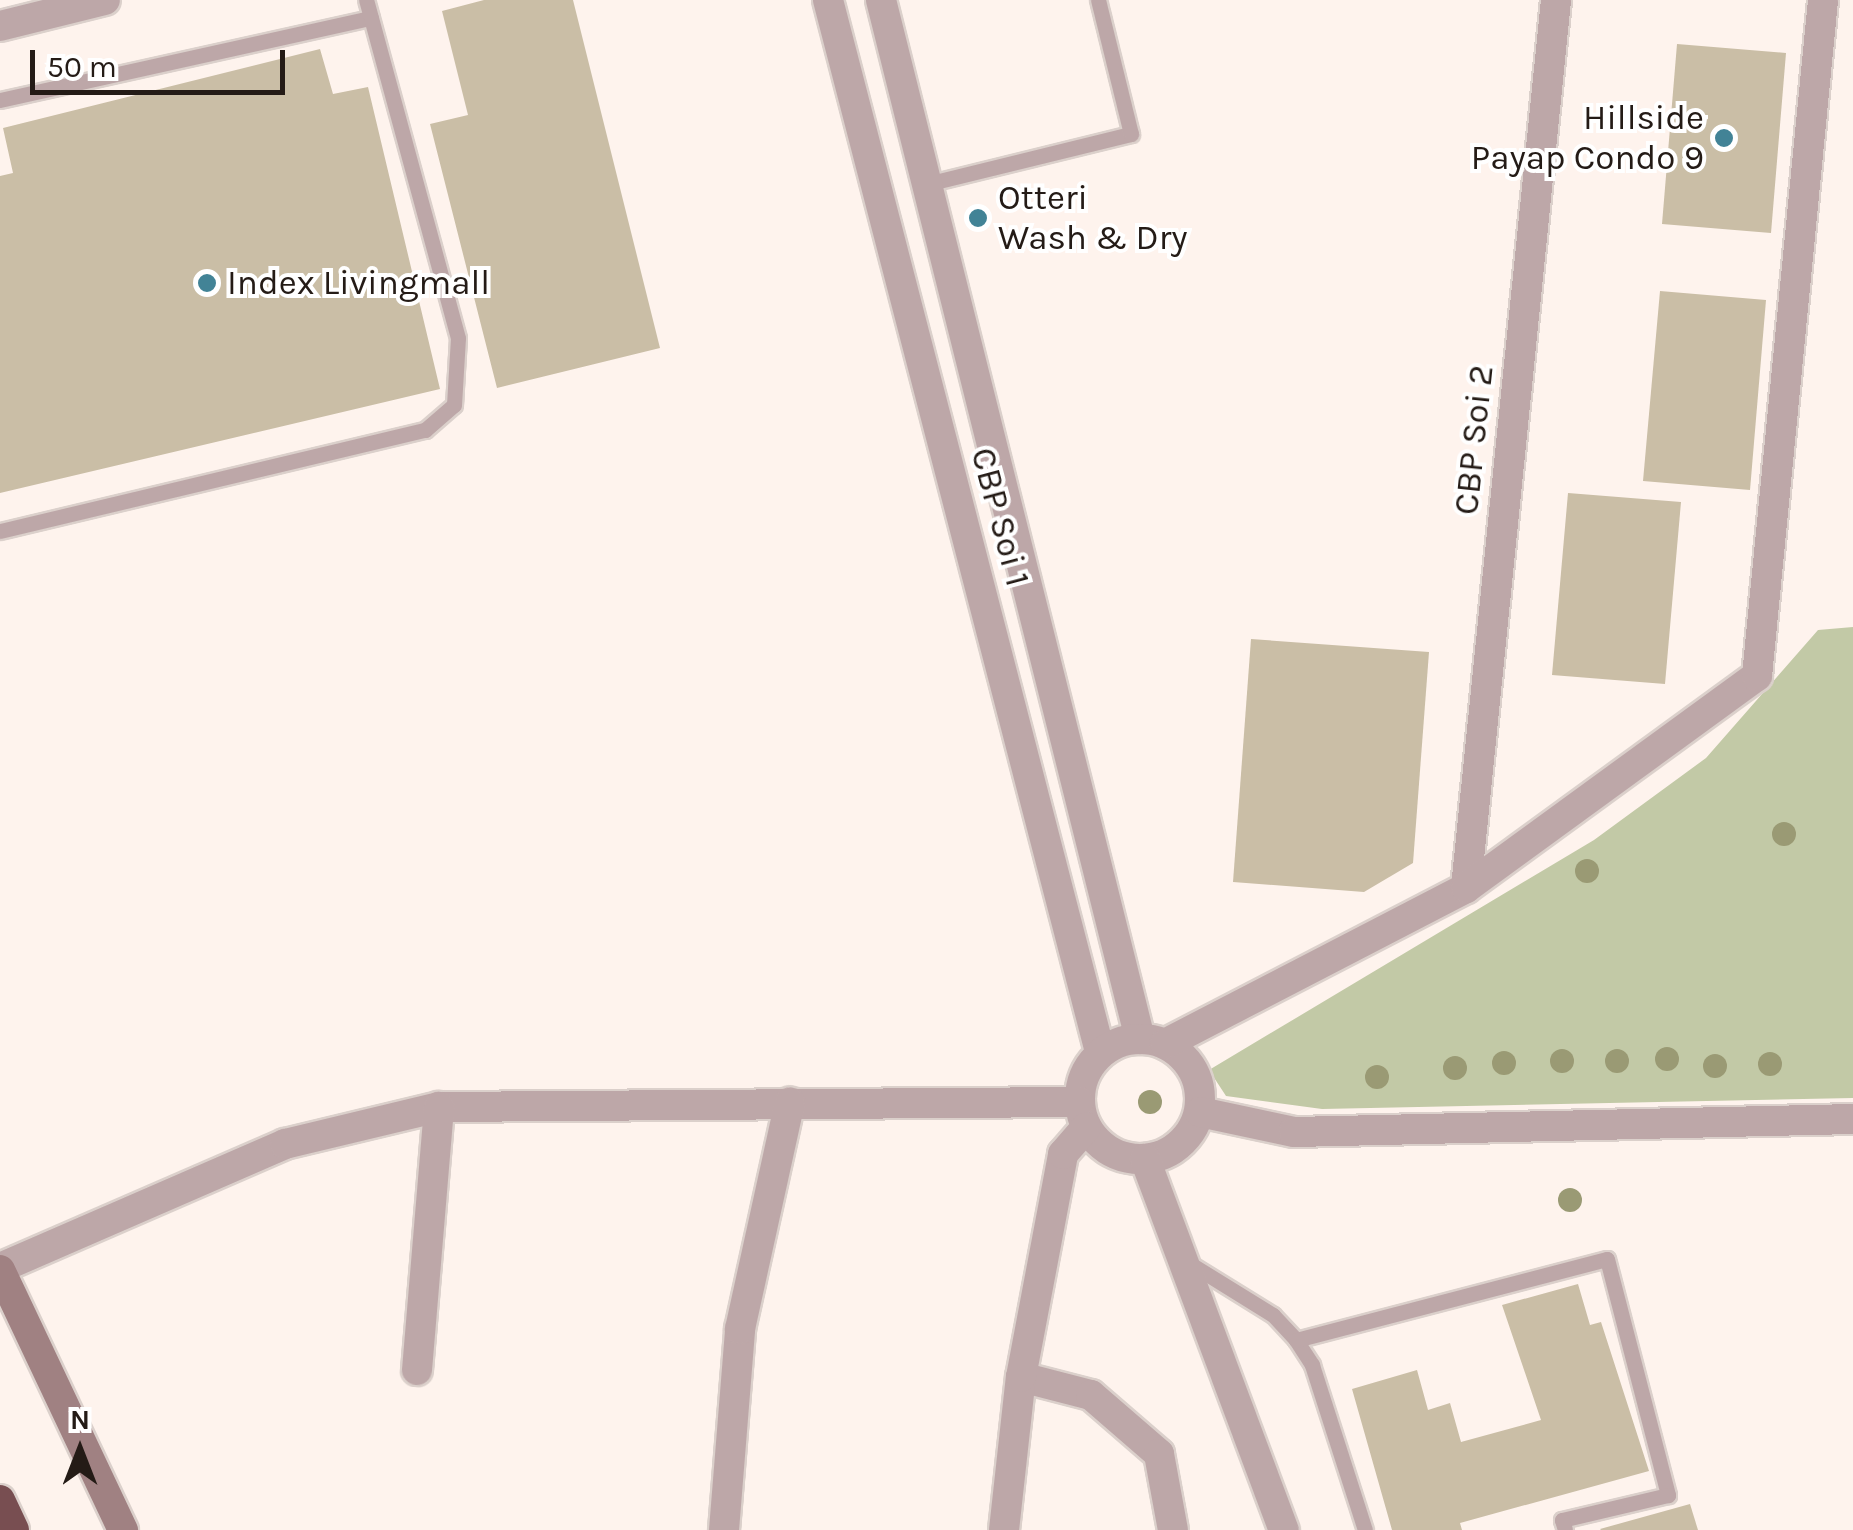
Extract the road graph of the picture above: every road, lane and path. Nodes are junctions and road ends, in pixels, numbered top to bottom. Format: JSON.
{"nodes":[{"id":1,"x":105,"y":0,"type":"edge"},
{"id":2,"x":366,"y":0,"type":"edge"},
{"id":3,"x":828,"y":0,"type":"edge"},
{"id":4,"x":880,"y":0,"type":"edge"},
{"id":5,"x":1098,"y":0,"type":"edge"},
{"id":6,"x":1556,"y":0,"type":"edge"},
{"id":7,"x":1823,"y":0,"type":"edge"},
{"id":8,"x":371,"y":18,"type":"junction"},
{"id":9,"x":0,"y":26,"type":"edge"},
{"id":10,"x":0,"y":100,"type":"edge"},
{"id":11,"x":926,"y":184,"type":"junction"},
{"id":12,"x":0,"y":531,"type":"edge"},
{"id":13,"x":1021,"y":562,"type":"junction"},
{"id":14,"x":976,"y":575,"type":"junction"},
{"id":15,"x":1466,"y":888,"type":"junction"},
{"id":16,"x":1153,"y":1041,"type":"junction"},
{"id":17,"x":1100,"y":1052,"type":"junction"},
{"id":18,"x":790,"y":1102,"type":"junction"},
{"id":19,"x":440,"y":1107,"type":"junction"},
{"id":20,"x":1200,"y":1112,"type":"junction"},
{"id":21,"x":1083,"y":1115,"type":"junction"},
{"id":22,"x":1853,"y":1119,"type":"edge"},
{"id":23,"x":1145,"y":1160,"type":"junction"},
{"id":24,"x":1189,"y":1263,"type":"junction"},
{"id":25,"x":0,"y":1269,"type":"edge"},
{"id":26,"x":1296,"y":1340,"type":"junction"},
{"id":27,"x":417,"y":1370,"type":"dead end"},
{"id":28,"x":1021,"y":1376,"type":"junction"},
{"id":29,"x":0,"y":1500,"type":"edge"},
{"id":30,"x":14,"y":1530,"type":"edge"},
{"id":31,"x":123,"y":1530,"type":"edge"},
{"id":32,"x":724,"y":1530,"type":"edge"},
{"id":33,"x":1004,"y":1530,"type":"edge"},
{"id":34,"x":1173,"y":1530,"type":"edge"},
{"id":35,"x":1284,"y":1530,"type":"edge"},
{"id":36,"x":1365,"y":1530,"type":"edge"},
{"id":37,"x":1565,"y":1530,"type":"edge"}],
"edges":[{"from":1,"to":9,"type":"street"},
{"from":2,"to":8,"type":"lane"},
{"from":3,"to":14,"type":"street","name":"CBP Soi 1"},
{"from":4,"to":11,"type":"street","name":"CBP Soi 1"},
{"from":5,"to":11,"type":"lane"},
{"from":6,"to":15,"type":"street","name":"CBP Soi 2"},
{"from":7,"to":15,"type":"street"},
{"from":8,"to":10,"type":"lane"},
{"from":8,"to":12,"type":"lane"},
{"from":11,"to":13,"type":"street","name":"CBP Soi 1"},
{"from":13,"to":14,"type":"street"},
{"from":13,"to":16,"type":"street","name":"CBP Soi 1"},
{"from":14,"to":17,"type":"street","name":"CBP Soi 1"},
{"from":15,"to":16,"type":"street"},
{"from":16,"to":17,"type":"street"},
{"from":16,"to":20,"type":"street"},
{"from":17,"to":21,"type":"street"},
{"from":18,"to":19,"type":"street"},
{"from":18,"to":21,"type":"street"},
{"from":18,"to":32,"type":"street"},
{"from":19,"to":25,"type":"street"},
{"from":19,"to":27,"type":"street"},
{"from":20,"to":22,"type":"street"},
{"from":20,"to":23,"type":"street"},
{"from":21,"to":23,"type":"street"},
{"from":21,"to":28,"type":"street"},
{"from":23,"to":24,"type":"street"},
{"from":24,"to":26,"type":"lane"},
{"from":24,"to":35,"type":"street"},
{"from":25,"to":31,"type":"main road"},
{"from":26,"to":36,"type":"lane"},
{"from":26,"to":37,"type":"lane"},
{"from":28,"to":33,"type":"street"},
{"from":28,"to":34,"type":"street"},
{"from":29,"to":30,"type":"highway"}]}
